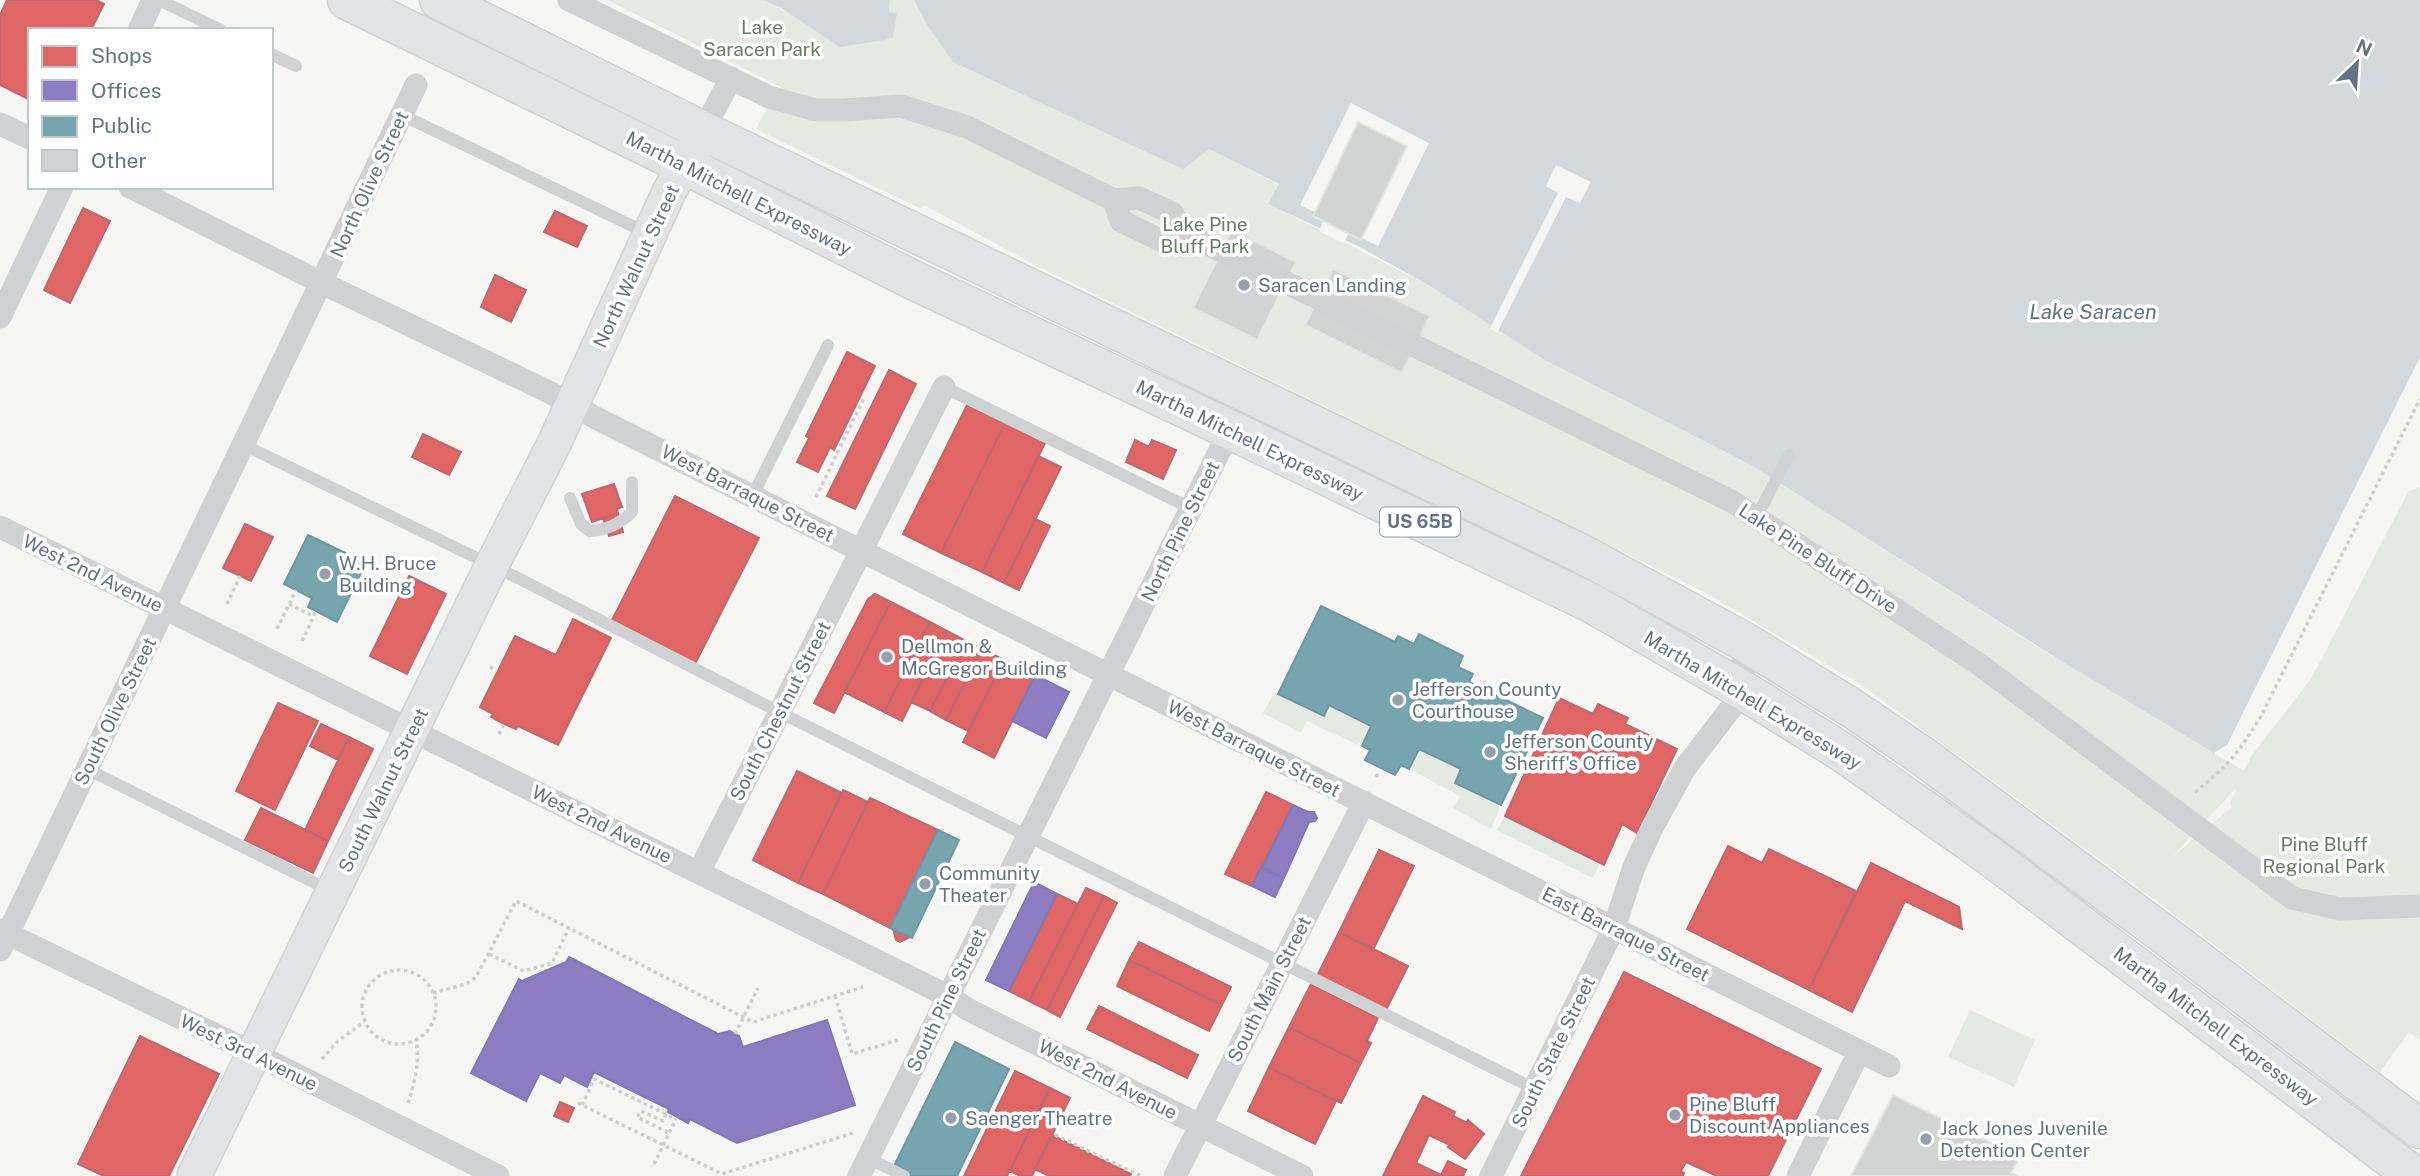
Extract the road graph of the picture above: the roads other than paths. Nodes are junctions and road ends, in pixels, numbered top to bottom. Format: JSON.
{"nodes":[{"id":1,"x":156,"y":0,"type":"edge"},
{"id":2,"x":347,"y":0,"type":"edge"},
{"id":3,"x":439,"y":0,"type":"edge"},
{"id":4,"x":569,"y":0,"type":"edge"},
{"id":5,"x":140,"y":28,"type":"edge"},
{"id":6,"x":217,"y":28,"type":"edge"},
{"id":7,"x":273,"y":55,"type":"edge"},
{"id":8,"x":296,"y":65,"type":"dead end"},
{"id":9,"x":731,"y":78,"type":"junction"},
{"id":10,"x":416,"y":86,"type":"dead end"},
{"id":11,"x":401,"y":116,"type":"junction"},
{"id":12,"x":0,"y":124,"type":"edge"},
{"id":13,"x":703,"y":131,"type":"junction"},
{"id":14,"x":28,"y":137,"type":"edge"},
{"id":15,"x":685,"y":165,"type":"junction"},
{"id":16,"x":61,"y":189,"type":"edge"},
{"id":17,"x":134,"y":189,"type":"edge"},
{"id":18,"x":649,"y":234,"type":"junction"},
{"id":19,"x":322,"y":283,"type":"junction"},
{"id":20,"x":0,"y":317,"type":"edge"},
{"id":21,"x":828,"y":345,"type":"dead end"},
{"id":22,"x":944,"y":387,"type":"joint"},
{"id":23,"x":1272,"y":403,"type":"junction"},
{"id":24,"x":572,"y":404,"type":"junction"},
{"id":25,"x":1237,"y":433,"type":"junction"},
{"id":26,"x":244,"y":445,"type":"junction"},
{"id":27,"x":1789,"y":455,"type":"dead end"},
{"id":28,"x":632,"y":482,"type":"dead end"},
{"id":29,"x":753,"y":495,"type":"junction"},
{"id":30,"x":570,"y":498,"type":"dead end"},
{"id":31,"x":1192,"y":509,"type":"junction"},
{"id":32,"x":1756,"y":517,"type":"junction"},
{"id":33,"x":0,"y":527,"type":"edge"},
{"id":34,"x":863,"y":551,"type":"junction"},
{"id":35,"x":492,"y":565,"type":"junction"},
{"id":36,"x":164,"y":608,"type":"junction"},
{"id":37,"x":1744,"y":641,"type":"junction"},
{"id":38,"x":1108,"y":675,"type":"junction"},
{"id":39,"x":1744,"y":691,"type":"junction"},
{"id":40,"x":779,"y":712,"type":"junction"},
{"id":41,"x":412,"y":731,"type":"junction"},
{"id":42,"x":87,"y":769,"type":"junction"},
{"id":43,"x":1364,"y":802,"type":"junction"},
{"id":44,"x":1028,"y":835,"type":"junction"},
{"id":45,"x":699,"y":872,"type":"junction"},
{"id":46,"x":333,"y":891,"type":"junction"},
{"id":47,"x":2420,"y":906,"type":"edge"},
{"id":48,"x":1614,"y":928,"type":"junction"},
{"id":49,"x":3,"y":938,"type":"edge"},
{"id":50,"x":1281,"y":963,"type":"junction"},
{"id":51,"x":948,"y":996,"type":"junction"},
{"id":52,"x":1859,"y":1052,"type":"junction"},
{"id":53,"x":253,"y":1053,"type":"junction"},
{"id":54,"x":1889,"y":1066,"type":"dead end"},
{"id":55,"x":1535,"y":1089,"type":"junction"},
{"id":56,"x":2334,"y":1115,"type":"junction"},
{"id":57,"x":1201,"y":1125,"type":"junction"},
{"id":58,"x":2420,"y":1129,"type":"edge"},
{"id":59,"x":864,"y":1167,"type":"edge"},
{"id":60,"x":194,"y":1176,"type":"edge"},
{"id":61,"x":498,"y":1176,"type":"edge"},
{"id":62,"x":904,"y":1176,"type":"edge"},
{"id":63,"x":1175,"y":1176,"type":"edge"},
{"id":64,"x":1302,"y":1176,"type":"edge"},
{"id":65,"x":1491,"y":1176,"type":"edge"},
{"id":66,"x":1798,"y":1176,"type":"edge"},
{"id":67,"x":2373,"y":1176,"type":"edge"},
{"id":68,"x":2414,"y":1176,"type":"edge"}],
"edges":[{"from":1,"to":5,"type":"street"},
{"from":1,"to":6,"type":"lane"},
{"from":2,"to":15,"type":"highway","name":"Martha Mitchell Expressway","number":"US 65B"},
{"from":3,"to":13,"type":"highway","name":"Martha Mitchell Expressway","number":"US 65B"},
{"from":4,"to":9,"type":"street","name":"Lake Pine Bluff Drive"},
{"from":7,"to":8,"type":"lane"},
{"from":9,"to":13,"type":"street"},
{"from":9,"to":32,"type":"street","name":"Lake Pine Bluff Drive"},
{"from":10,"to":11,"type":"street","name":"North Olive Street"},
{"from":11,"to":18,"type":"lane"},
{"from":11,"to":19,"type":"street","name":"North Olive Street"},
{"from":12,"to":14,"type":"street"},
{"from":13,"to":15,"type":"street","name":"North Walnut Street"},
{"from":13,"to":23,"type":"highway","name":"Martha Mitchell Expressway","number":"US 65B"},
{"from":15,"to":18,"type":"street","name":"North Walnut Street"},
{"from":15,"to":25,"type":"highway","name":"Martha Mitchell Expressway","number":"US 65B"},
{"from":16,"to":20,"type":"street"},
{"from":17,"to":19,"type":"street","name":"West Barraque Street"},
{"from":18,"to":24,"type":"street","name":"North Walnut Street"},
{"from":19,"to":24,"type":"street","name":"West Barraque Street"},
{"from":19,"to":26,"type":"street","name":"South Olive Street"},
{"from":21,"to":29,"type":"lane"},
{"from":22,"to":31,"type":"lane"},
{"from":22,"to":34,"type":"street","name":"South Chestnut Street"},
{"from":23,"to":25,"type":"street","name":"North Pine Street"},
{"from":23,"to":37,"type":"highway","name":"Martha Mitchell Expressway","number":"US 65B"},
{"from":24,"to":29,"type":"street","name":"West Barraque Street"},
{"from":24,"to":35,"type":"street","name":"South Walnut Street"},
{"from":25,"to":31,"type":"street","name":"North Pine Street"},
{"from":25,"to":39,"type":"highway","name":"Martha Mitchell Expressway","number":"US 65B"},
{"from":26,"to":35,"type":"lane"},
{"from":26,"to":36,"type":"street","name":"South Olive Street"},
{"from":27,"to":32,"type":"lane"},
{"from":28,"to":30,"type":"lane"},
{"from":29,"to":34,"type":"street","name":"West Barraque Street"},
{"from":31,"to":38,"type":"street","name":"North Pine Street"},
{"from":32,"to":47,"type":"street","name":"Lake Pine Bluff Drive"},
{"from":33,"to":36,"type":"street","name":"West 2nd Avenue"},
{"from":34,"to":38,"type":"street","name":"West Barraque Street"},
{"from":34,"to":40,"type":"street","name":"South Chestnut Street"},
{"from":35,"to":40,"type":"lane"},
{"from":35,"to":41,"type":"street","name":"South Walnut Street"},
{"from":36,"to":41,"type":"street","name":"West 2nd Avenue"},
{"from":36,"to":42,"type":"street","name":"South Olive Street"},
{"from":37,"to":39,"type":"street"},
{"from":37,"to":58,"type":"highway","name":"Martha Mitchell Expressway","number":"US 65B"},
{"from":38,"to":43,"type":"street","name":"West Barraque Street"},
{"from":38,"to":44,"type":"street","name":"South Pine Street"},
{"from":39,"to":48,"type":"street","name":"South State Street"},
{"from":39,"to":56,"type":"highway","name":"Martha Mitchell Expressway","number":"US 65B"},
{"from":40,"to":44,"type":"lane"},
{"from":40,"to":45,"type":"street","name":"South Chestnut Street"},
{"from":41,"to":45,"type":"street","name":"West 2nd Avenue"},
{"from":41,"to":46,"type":"street","name":"South Walnut Street"},
{"from":42,"to":46,"type":"lane"},
{"from":42,"to":49,"type":"street","name":"South Olive Street"},
{"from":43,"to":48,"type":"street","name":"East Barraque Street"},
{"from":43,"to":50,"type":"street","name":"South Main Street"},
{"from":44,"to":50,"type":"lane"},
{"from":44,"to":51,"type":"street","name":"South Pine Street"},
{"from":45,"to":51,"type":"street","name":"West 2nd Avenue"},
{"from":46,"to":53,"type":"street","name":"South Walnut Street"},
{"from":48,"to":52,"type":"street","name":"East Barraque Street"},
{"from":48,"to":55,"type":"street","name":"South State Street"},
{"from":49,"to":53,"type":"street","name":"West 3rd Avenue"},
{"from":50,"to":55,"type":"lane"},
{"from":50,"to":57,"type":"street","name":"South Main Street"},
{"from":51,"to":57,"type":"street","name":"West 2nd Avenue"},
{"from":51,"to":59,"type":"street","name":"South Pine Street"},
{"from":52,"to":54,"type":"street","name":"East Barraque Street"},
{"from":52,"to":66,"type":"street"},
{"from":53,"to":60,"type":"street","name":"South Walnut Street"},
{"from":53,"to":61,"type":"street","name":"West 3rd Avenue"},
{"from":55,"to":65,"type":"street","name":"South State Street"},
{"from":56,"to":67,"type":"highway"},
{"from":56,"to":68,"type":"highway","name":"Martha Mitchell Expressway","number":"US 65B"},
{"from":57,"to":63,"type":"street","name":"South Main Street"},
{"from":57,"to":64,"type":"street","name":"West 2nd Avenue"},
{"from":59,"to":62,"type":"lane"}]}
